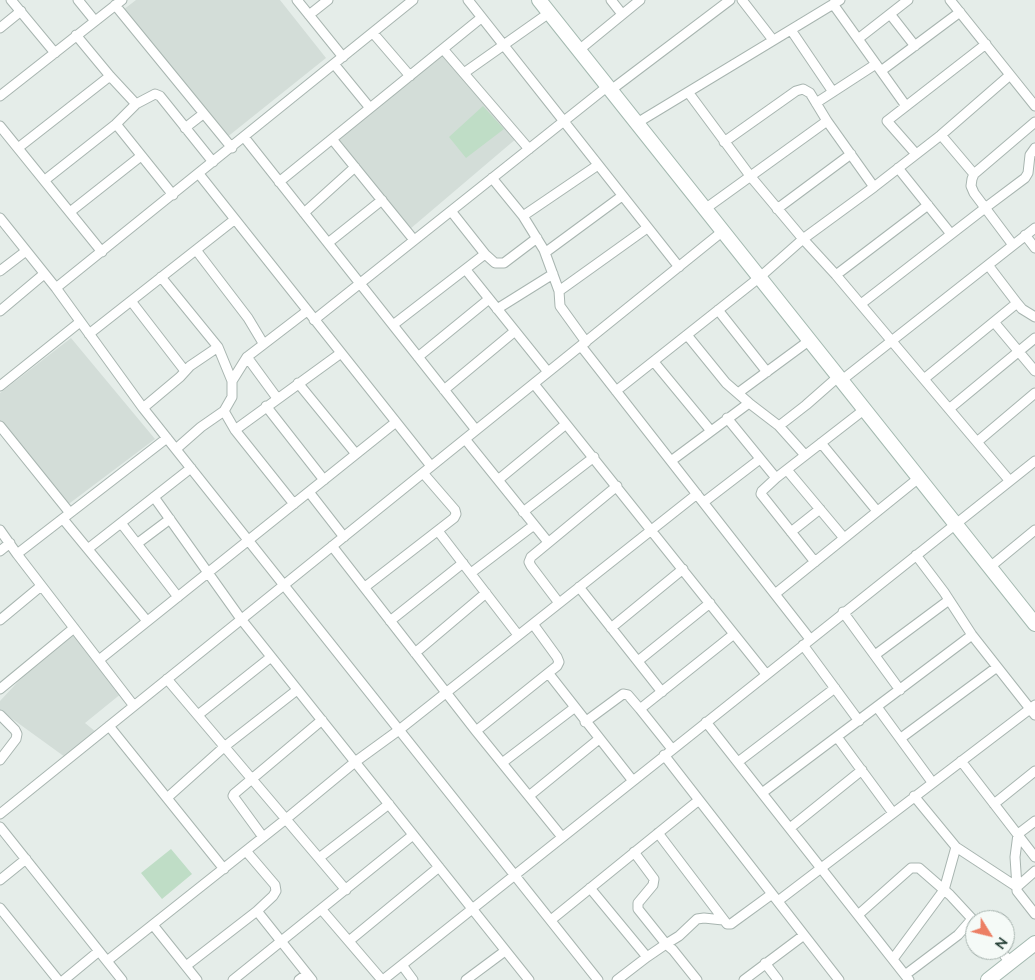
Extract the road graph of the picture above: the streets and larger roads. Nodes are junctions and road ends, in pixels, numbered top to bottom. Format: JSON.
{"nodes":[{"id":1,"x":11,"y":0,"type":"edge"},
{"id":2,"x":78,"y":0,"type":"edge"},
{"id":3,"x":297,"y":0,"type":"edge"},
{"id":4,"x":328,"y":0,"type":"edge"},
{"id":5,"x":413,"y":0,"type":"edge"},
{"id":6,"x":468,"y":0,"type":"edge"},
{"id":7,"x":539,"y":0,"type":"edge"},
{"id":8,"x":611,"y":0,"type":"edge"},
{"id":9,"x":640,"y":0,"type":"edge"},
{"id":10,"x":730,"y":0,"type":"edge"},
{"id":11,"x":742,"y":0,"type":"edge"},
{"id":12,"x":908,"y":0,"type":"edge"},
{"id":13,"x":950,"y":0,"type":"edge"},
{"id":14,"x":836,"y":2,"type":"edge"},
{"id":15,"x":118,"y":3,"type":"edge"},
{"id":16,"x":21,"y":11,"type":"junction"},
{"id":17,"x":960,"y":12,"type":"junction"},
{"id":18,"x":549,"y":13,"type":"junction"},
{"id":19,"x":622,"y":14,"type":"junction"},
{"id":20,"x":890,"y":14,"type":"junction"},
{"id":21,"x":309,"y":15,"type":"junction"},
{"id":22,"x":481,"y":18,"type":"junction"},
{"id":23,"x":95,"y":21,"type":"junction"},
{"id":24,"x":0,"y":28,"type":"edge"},
{"id":25,"x":790,"y":30,"type":"junction"},
{"id":26,"x":373,"y":33,"type":"junction"},
{"id":27,"x":76,"y":35,"type":"junction"},
{"id":28,"x":858,"y":39,"type":"junction"},
{"id":29,"x":774,"y":40,"type":"junction"},
{"id":30,"x":986,"y":44,"type":"junction"},
{"id":31,"x":503,"y":46,"type":"junction"},
{"id":32,"x":915,"y":46,"type":"junction"},
{"id":33,"x":443,"y":49,"type":"junction"},
{"id":34,"x":579,"y":50,"type":"junction"},
{"id":35,"x":55,"y":53,"type":"junction"},
{"id":36,"x":343,"y":57,"type":"junction"},
{"id":37,"x":334,"y":64,"type":"junction"},
{"id":38,"x":879,"y":68,"type":"junction"},
{"id":39,"x":464,"y":72,"type":"junction"},
{"id":40,"x":1010,"y":75,"type":"junction"},
{"id":41,"x":110,"y":76,"type":"junction"},
{"id":42,"x":410,"y":76,"type":"junction"},
{"id":43,"x":609,"y":88,"type":"junction"},
{"id":44,"x":688,"y":92,"type":"junction"},
{"id":45,"x":833,"y":92,"type":"junction"},
{"id":46,"x":0,"y":96,"type":"edge"},
{"id":47,"x":816,"y":103,"type":"junction"},
{"id":48,"x":136,"y":104,"type":"junction"},
{"id":49,"x":906,"y":106,"type":"junction"},
{"id":50,"x":1035,"y":106,"type":"edge"},
{"id":51,"x":370,"y":108,"type":"junction"},
{"id":52,"x":204,"y":114,"type":"junction"},
{"id":53,"x":827,"y":121,"type":"junction"},
{"id":54,"x":563,"y":122,"type":"junction"},
{"id":55,"x":1035,"y":122,"type":"edge"},
{"id":56,"x":637,"y":123,"type":"junction"},
{"id":57,"x":116,"y":124,"type":"junction"},
{"id":58,"x":0,"y":126,"type":"edge"},
{"id":59,"x":185,"y":128,"type":"junction"},
{"id":60,"x":941,"y":134,"type":"junction"},
{"id":61,"x":244,"y":137,"type":"junction"},
{"id":62,"x":332,"y":139,"type":"junction"},
{"id":63,"x":724,"y":142,"type":"junction"},
{"id":64,"x":18,"y":148,"type":"junction"},
{"id":65,"x":232,"y":148,"type":"junction"},
{"id":66,"x":1035,"y":148,"type":"edge"},
{"id":67,"x":528,"y":149,"type":"junction"},
{"id":68,"x":851,"y":154,"type":"junction"},
{"id":69,"x":916,"y":154,"type":"junction"},
{"id":70,"x":141,"y":156,"type":"junction"},
{"id":71,"x":213,"y":162,"type":"junction"},
{"id":72,"x":598,"y":165,"type":"junction"},
{"id":73,"x":355,"y":167,"type":"junction"},
{"id":74,"x":898,"y":168,"type":"junction"},
{"id":75,"x":199,"y":174,"type":"junction"},
{"id":76,"x":974,"y":174,"type":"junction"},
{"id":77,"x":751,"y":177,"type":"junction"},
{"id":78,"x":492,"y":178,"type":"junction"},
{"id":79,"x":45,"y":180,"type":"junction"},
{"id":80,"x":279,"y":182,"type":"junction"},
{"id":81,"x":874,"y":187,"type":"junction"},
{"id":82,"x":173,"y":195,"type":"junction"},
{"id":83,"x":622,"y":196,"type":"junction"},
{"id":84,"x":382,"y":200,"type":"junction"},
{"id":85,"x":928,"y":205,"type":"junction"},
{"id":86,"x":985,"y":208,"type":"junction"},
{"id":87,"x":706,"y":209,"type":"junction"},
{"id":88,"x":777,"y":209,"type":"junction"},
{"id":89,"x":451,"y":211,"type":"junction"},
{"id":90,"x":70,"y":212,"type":"junction"},
{"id":91,"x":304,"y":213,"type":"junction"},
{"id":92,"x":523,"y":216,"type":"junction"},
{"id":93,"x":0,"y":218,"type":"edge"},
{"id":94,"x":234,"y":220,"type":"junction"},
{"id":95,"x":647,"y":228,"type":"junction"},
{"id":96,"x":1035,"y":228,"type":"edge"},
{"id":97,"x":723,"y":232,"type":"junction"},
{"id":98,"x":951,"y":234,"type":"junction"},
{"id":99,"x":1025,"y":235,"type":"junction"},
{"id":100,"x":537,"y":238,"type":"junction"},
{"id":101,"x":803,"y":239,"type":"junction"},
{"id":102,"x":414,"y":240,"type":"junction"},
{"id":103,"x":328,"y":243,"type":"junction"},
{"id":104,"x":1013,"y":245,"type":"junction"},
{"id":105,"x":1035,"y":248,"type":"edge"},
{"id":106,"x":196,"y":250,"type":"junction"},
{"id":107,"x":26,"y":251,"type":"junction"},
{"id":108,"x":102,"y":252,"type":"junction"},
{"id":109,"x":546,"y":252,"type":"junction"},
{"id":110,"x":485,"y":254,"type":"junction"},
{"id":111,"x":988,"y":265,"type":"junction"},
{"id":112,"x":679,"y":267,"type":"junction"},
{"id":113,"x":466,"y":270,"type":"junction"},
{"id":114,"x":0,"y":271,"type":"edge"},
{"id":115,"x":44,"y":274,"type":"junction"},
{"id":116,"x":553,"y":274,"type":"junction"},
{"id":117,"x":836,"y":275,"type":"junction"},
{"id":118,"x":161,"y":277,"type":"junction"},
{"id":119,"x":760,"y":277,"type":"junction"},
{"id":120,"x":360,"y":284,"type":"junction"},
{"id":121,"x":56,"y":288,"type":"junction"},
{"id":122,"x":558,"y":291,"type":"junction"},
{"id":123,"x":489,"y":298,"type":"junction"},
{"id":124,"x":131,"y":301,"type":"junction"},
{"id":125,"x":1016,"y":303,"type":"junction"},
{"id":126,"x":861,"y":304,"type":"junction"},
{"id":127,"x":497,"y":309,"type":"junction"},
{"id":128,"x":718,"y":310,"type":"junction"},
{"id":129,"x":0,"y":311,"type":"edge"},
{"id":130,"x":307,"y":311,"type":"junction"},
{"id":131,"x":1035,"y":316,"type":"edge"},
{"id":132,"x":314,"y":320,"type":"junction"},
{"id":133,"x":80,"y":322,"type":"junction"},
{"id":134,"x":994,"y":322,"type":"junction"},
{"id":135,"x":393,"y":326,"type":"junction"},
{"id":136,"x":515,"y":331,"type":"junction"},
{"id":137,"x":89,"y":334,"type":"junction"},
{"id":138,"x":687,"y":335,"type":"junction"},
{"id":139,"x":1035,"y":338,"type":"edge"},
{"id":140,"x":810,"y":340,"type":"junction"},
{"id":141,"x":892,"y":340,"type":"junction"},
{"id":142,"x":264,"y":342,"type":"junction"},
{"id":143,"x":584,"y":344,"type":"junction"},
{"id":144,"x":218,"y":347,"type":"junction"},
{"id":145,"x":1018,"y":351,"type":"junction"},
{"id":146,"x":340,"y":353,"type":"junction"},
{"id":147,"x":247,"y":357,"type":"junction"},
{"id":148,"x":418,"y":357,"type":"junction"},
{"id":149,"x":654,"y":362,"type":"junction"},
{"id":150,"x":185,"y":371,"type":"junction"},
{"id":151,"x":548,"y":372,"type":"junction"},
{"id":152,"x":767,"y":372,"type":"junction"},
{"id":153,"x":1035,"y":372,"type":"edge"},
{"id":154,"x":840,"y":378,"type":"junction"},
{"id":155,"x":924,"y":379,"type":"junction"},
{"id":156,"x":232,"y":381,"type":"junction"},
{"id":157,"x":298,"y":384,"type":"junction"},
{"id":158,"x":534,"y":384,"type":"junction"},
{"id":159,"x":0,"y":386,"type":"edge"},
{"id":160,"x":444,"y":390,"type":"junction"},
{"id":161,"x":616,"y":391,"type":"junction"},
{"id":162,"x":738,"y":393,"type":"junction"},
{"id":163,"x":1035,"y":393,"type":"edge"},
{"id":164,"x":277,"y":398,"type":"junction"},
{"id":165,"x":749,"y":403,"type":"junction"},
{"id":166,"x":266,"y":406,"type":"junction"},
{"id":167,"x":143,"y":408,"type":"junction"},
{"id":168,"x":865,"y":409,"type":"junction"},
{"id":169,"x":949,"y":409,"type":"junction"},
{"id":170,"x":224,"y":411,"type":"junction"},
{"id":171,"x":727,"y":418,"type":"junction"},
{"id":172,"x":396,"y":422,"type":"junction"},
{"id":173,"x":566,"y":424,"type":"junction"},
{"id":174,"x":0,"y":426,"type":"edge"},
{"id":175,"x":779,"y":426,"type":"junction"},
{"id":176,"x":234,"y":430,"type":"junction"},
{"id":177,"x":476,"y":430,"type":"junction"},
{"id":178,"x":711,"y":431,"type":"junction"},
{"id":179,"x":167,"y":438,"type":"junction"},
{"id":180,"x":465,"y":439,"type":"junction"},
{"id":181,"x":977,"y":442,"type":"junction"},
{"id":182,"x":821,"y":443,"type":"junction"},
{"id":183,"x":176,"y":449,"type":"junction"},
{"id":184,"x":356,"y":454,"type":"junction"},
{"id":185,"x":805,"y":455,"type":"junction"},
{"id":186,"x":594,"y":457,"type":"junction"},
{"id":187,"x":760,"y":459,"type":"junction"},
{"id":188,"x":1035,"y":460,"type":"edge"},
{"id":189,"x":671,"y":461,"type":"junction"},
{"id":190,"x":431,"y":466,"type":"junction"},
{"id":191,"x":191,"y":468,"type":"junction"},
{"id":192,"x":787,"y":470,"type":"junction"},
{"id":193,"x":423,"y":473,"type":"junction"},
{"id":194,"x":920,"y":477,"type":"junction"},
{"id":195,"x":776,"y":478,"type":"junction"},
{"id":196,"x":324,"y":480,"type":"junction"},
{"id":197,"x":498,"y":480,"type":"junction"},
{"id":198,"x":1010,"y":480,"type":"junction"},
{"id":199,"x":617,"y":486,"type":"junction"},
{"id":200,"x":309,"y":492,"type":"junction"},
{"id":201,"x":697,"y":494,"type":"junction"},
{"id":202,"x":154,"y":497,"type":"junction"},
{"id":203,"x":704,"y":502,"type":"junction"},
{"id":204,"x":294,"y":504,"type":"junction"},
{"id":205,"x":820,"y":509,"type":"junction"},
{"id":206,"x":524,"y":512,"type":"junction"},
{"id":207,"x":877,"y":512,"type":"junction"},
{"id":208,"x":67,"y":516,"type":"junction"},
{"id":209,"x":170,"y":519,"type":"junction"},
{"id":210,"x":956,"y":522,"type":"junction"},
{"id":211,"x":122,"y":523,"type":"junction"},
{"id":212,"x":534,"y":525,"type":"junction"},
{"id":213,"x":652,"y":529,"type":"junction"},
{"id":214,"x":0,"y":530,"type":"edge"},
{"id":215,"x":438,"y":530,"type":"junction"},
{"id":216,"x":1035,"y":531,"type":"edge"},
{"id":217,"x":791,"y":532,"type":"junction"},
{"id":218,"x":344,"y":537,"type":"junction"},
{"id":219,"x":844,"y":538,"type":"junction"},
{"id":220,"x":249,"y":540,"type":"junction"},
{"id":221,"x":548,"y":542,"type":"junction"},
{"id":222,"x":10,"y":543,"type":"junction"},
{"id":223,"x":138,"y":543,"type":"junction"},
{"id":224,"x":332,"y":546,"type":"junction"},
{"id":225,"x":89,"y":548,"type":"junction"},
{"id":226,"x":0,"y":551,"type":"edge"},
{"id":227,"x":17,"y":554,"type":"junction"},
{"id":228,"x":916,"y":554,"type":"junction"},
{"id":229,"x":815,"y":562,"type":"junction"},
{"id":230,"x":463,"y":563,"type":"junction"},
{"id":231,"x":990,"y":566,"type":"junction"},
{"id":232,"x":683,"y":569,"type":"junction"},
{"id":233,"x":208,"y":573,"type":"junction"},
{"id":234,"x":471,"y":573,"type":"junction"},
{"id":235,"x":284,"y":585,"type":"junction"},
{"id":236,"x":41,"y":586,"type":"junction"},
{"id":237,"x":365,"y":587,"type":"junction"},
{"id":238,"x":579,"y":587,"type":"junction"},
{"id":239,"x":486,"y":593,"type":"junction"},
{"id":240,"x":775,"y":594,"type":"junction"},
{"id":241,"x":178,"y":597,"type":"junction"},
{"id":242,"x":949,"y":600,"type":"junction"},
{"id":243,"x":559,"y":603,"type":"junction"},
{"id":244,"x":710,"y":603,"type":"junction"},
{"id":245,"x":843,"y":612,"type":"junction"},
{"id":246,"x":0,"y":620,"type":"edge"},
{"id":247,"x":241,"y":620,"type":"junction"},
{"id":248,"x":148,"y":621,"type":"junction"},
{"id":249,"x":390,"y":621,"type":"junction"},
{"id":250,"x":533,"y":624,"type":"junction"},
{"id":251,"x":1035,"y":624,"type":"edge"},
{"id":252,"x":74,"y":628,"type":"junction"},
{"id":253,"x":611,"y":628,"type":"junction"},
{"id":254,"x":734,"y":634,"type":"junction"},
{"id":255,"x":518,"y":635,"type":"junction"},
{"id":256,"x":972,"y":635,"type":"junction"},
{"id":257,"x":807,"y":642,"type":"junction"},
{"id":258,"x":415,"y":653,"type":"junction"},
{"id":259,"x":875,"y":655,"type":"junction"},
{"id":260,"x":271,"y":657,"type":"junction"},
{"id":261,"x":99,"y":660,"type":"junction"},
{"id":262,"x":638,"y":661,"type":"junction"},
{"id":263,"x":997,"y":666,"type":"junction"},
{"id":264,"x":549,"y":674,"type":"junction"},
{"id":265,"x":766,"y":674,"type":"junction"},
{"id":266,"x":167,"y":679,"type":"junction"},
{"id":267,"x":835,"y":688,"type":"junction"},
{"id":268,"x":0,"y":690,"type":"edge"},
{"id":269,"x":298,"y":690,"type":"junction"},
{"id":270,"x":900,"y":690,"type":"junction"},
{"id":271,"x":662,"y":692,"type":"junction"},
{"id":272,"x":446,"y":693,"type":"junction"},
{"id":273,"x":134,"y":706,"type":"junction"},
{"id":274,"x":877,"y":707,"type":"junction"},
{"id":275,"x":574,"y":708,"type":"junction"},
{"id":276,"x":640,"y":709,"type":"junction"},
{"id":277,"x":1033,"y":709,"type":"edge"},
{"id":278,"x":0,"y":715,"type":"edge"},
{"id":279,"x":198,"y":715,"type":"junction"},
{"id":280,"x":322,"y":720,"type":"junction"},
{"id":281,"x":859,"y":721,"type":"junction"},
{"id":282,"x":585,"y":722,"type":"junction"},
{"id":283,"x":706,"y":722,"type":"junction"},
{"id":284,"x":109,"y":726,"type":"junction"},
{"id":285,"x":399,"y":730,"type":"junction"},
{"id":286,"x":476,"y":731,"type":"junction"},
{"id":287,"x":837,"y":737,"type":"junction"},
{"id":288,"x":901,"y":738,"type":"junction"},
{"id":289,"x":599,"y":740,"type":"junction"},
{"id":290,"x":224,"y":746,"type":"junction"},
{"id":291,"x":672,"y":749,"type":"junction"},
{"id":292,"x":664,"y":755,"type":"junction"},
{"id":293,"x":0,"y":760,"type":"edge"},
{"id":294,"x":961,"y":761,"type":"junction"},
{"id":295,"x":355,"y":762,"type":"junction"},
{"id":296,"x":738,"y":762,"type":"junction"},
{"id":297,"x":502,"y":763,"type":"junction"},
{"id":298,"x":862,"y":770,"type":"junction"},
{"id":299,"x":1035,"y":771,"type":"edge"},
{"id":300,"x":251,"y":778,"type":"junction"},
{"id":301,"x":633,"y":780,"type":"junction"},
{"id":302,"x":932,"y":782,"type":"junction"},
{"id":303,"x":762,"y":793,"type":"junction"},
{"id":304,"x":529,"y":796,"type":"junction"},
{"id":305,"x":914,"y":796,"type":"junction"},
{"id":306,"x":167,"y":798,"type":"junction"},
{"id":307,"x":699,"y":800,"type":"junction"},
{"id":308,"x":389,"y":804,"type":"junction"},
{"id":309,"x":994,"y":804,"type":"junction"},
{"id":310,"x":1,"y":812,"type":"edge"},
{"id":311,"x":893,"y":813,"type":"junction"},
{"id":312,"x":286,"y":819,"type":"junction"},
{"id":313,"x":1035,"y":821,"type":"edge"},
{"id":314,"x":0,"y":827,"type":"edge"},
{"id":315,"x":790,"y":828,"type":"junction"},
{"id":316,"x":658,"y":833,"type":"junction"},
{"id":317,"x":1018,"y":834,"type":"junction"},
{"id":318,"x":413,"y":835,"type":"junction"},
{"id":319,"x":263,"y":837,"type":"junction"},
{"id":320,"x":562,"y":837,"type":"junction"},
{"id":321,"x":956,"y":847,"type":"junction"},
{"id":322,"x":246,"y":851,"type":"junction"},
{"id":323,"x":634,"y":852,"type":"junction"},
{"id":324,"x":1035,"y":857,"type":"edge"},
{"id":325,"x":319,"y":858,"type":"junction"},
{"id":326,"x":26,"y":859,"type":"junction"},
{"id":327,"x":439,"y":867,"type":"junction"},
{"id":328,"x":822,"y":868,"type":"junction"},
{"id":329,"x":224,"y":869,"type":"junction"},
{"id":330,"x":1035,"y":871,"type":"edge"},
{"id":331,"x":515,"y":875,"type":"junction"},
{"id":332,"x":0,"y":880,"type":"edge"},
{"id":333,"x":590,"y":888,"type":"junction"},
{"id":334,"x":1017,"y":888,"type":"junction"},
{"id":335,"x":346,"y":890,"type":"junction"},
{"id":336,"x":944,"y":890,"type":"junction"},
{"id":337,"x":775,"y":898,"type":"junction"},
{"id":338,"x":0,"y":908,"type":"edge"},
{"id":339,"x":472,"y":909,"type":"junction"},
{"id":340,"x":322,"y":910,"type":"junction"},
{"id":341,"x":257,"y":911,"type":"junction"},
{"id":342,"x":965,"y":911,"type":"edge"},
{"id":343,"x":858,"y":914,"type":"junction"},
{"id":344,"x":1035,"y":914,"type":"edge"},
{"id":345,"x":550,"y":920,"type":"junction"},
{"id":346,"x":723,"y":920,"type":"junction"},
{"id":347,"x":153,"y":925,"type":"junction"},
{"id":348,"x":965,"y":928,"type":"edge"},
{"id":349,"x":804,"y":935,"type":"junction"},
{"id":350,"x":349,"y":941,"type":"junction"},
{"id":351,"x":282,"y":942,"type":"junction"},
{"id":352,"x":1035,"y":943,"type":"edge"},
{"id":353,"x":666,"y":944,"type":"junction"},
{"id":354,"x":99,"y":951,"type":"junction"},
{"id":355,"x":506,"y":951,"type":"junction"},
{"id":356,"x":647,"y":957,"type":"junction"},
{"id":357,"x":893,"y":959,"type":"junction"},
{"id":358,"x":107,"y":961,"type":"junction"},
{"id":359,"x":1010,"y":962,"type":"joint"},
{"id":360,"x":765,"y":964,"type":"junction"},
{"id":361,"x":402,"y":965,"type":"junction"},
{"id":362,"x":186,"y":966,"type":"junction"},
{"id":363,"x":310,"y":977,"type":"edge"},
{"id":364,"x":907,"y":977,"type":"edge"},
{"id":365,"x":746,"y":979,"type":"edge"},
{"id":366,"x":58,"y":980,"type":"edge"},
{"id":367,"x":64,"y":980,"type":"edge"},
{"id":368,"x":122,"y":980,"type":"edge"},
{"id":369,"x":197,"y":980,"type":"edge"},
{"id":370,"x":233,"y":980,"type":"edge"},
{"id":371,"x":299,"y":980,"type":"edge"},
{"id":372,"x":383,"y":980,"type":"edge"},
{"id":373,"x":413,"y":980,"type":"edge"},
{"id":374,"x":466,"y":980,"type":"edge"},
{"id":375,"x":528,"y":980,"type":"edge"},
{"id":376,"x":598,"y":980,"type":"edge"},
{"id":377,"x":617,"y":980,"type":"edge"},
{"id":378,"x":697,"y":980,"type":"edge"},
{"id":379,"x":778,"y":980,"type":"edge"},
{"id":380,"x":839,"y":980,"type":"edge"},
{"id":381,"x":988,"y":980,"type":"edge"}],
"edges":[{"from":1,"to":16,"type":"street"},
{"from":2,"to":23,"type":"street"},
{"from":3,"to":21,"type":"street"},
{"from":4,"to":21,"type":"street"},
{"from":5,"to":26,"type":"street"},
{"from":6,"to":22,"type":"street"},
{"from":7,"to":18,"type":"street"},
{"from":8,"to":19,"type":"street"},
{"from":9,"to":19,"type":"street"},
{"from":10,"to":43,"type":"street"},
{"from":11,"to":29,"type":"street"},
{"from":12,"to":20,"type":"street"},
{"from":13,"to":17,"type":"street"},
{"from":14,"to":25,"type":"street"},
{"from":14,"to":28,"type":"street"},
{"from":15,"to":23,"type":"street"},
{"from":15,"to":52,"type":"street"},
{"from":16,"to":24,"type":"street"},
{"from":16,"to":35,"type":"street"},
{"from":17,"to":30,"type":"street"},
{"from":17,"to":32,"type":"street"},
{"from":18,"to":31,"type":"street"},
{"from":18,"to":34,"type":"street"},
{"from":19,"to":34,"type":"street"},
{"from":20,"to":28,"type":"street"},
{"from":20,"to":32,"type":"street"},
{"from":21,"to":36,"type":"street"},
{"from":22,"to":31,"type":"street"},
{"from":22,"to":33,"type":"street"},
{"from":23,"to":27,"type":"street"},
{"from":25,"to":29,"type":"street"},
{"from":25,"to":45,"type":"street"},
{"from":26,"to":36,"type":"street"},
{"from":26,"to":42,"type":"street"},
{"from":27,"to":35,"type":"street"},
{"from":27,"to":41,"type":"street"},
{"from":28,"to":38,"type":"street"},
{"from":29,"to":44,"type":"street"},
{"from":30,"to":40,"type":"street"},
{"from":30,"to":49,"type":"street"},
{"from":31,"to":39,"type":"street"},
{"from":31,"to":54,"type":"street"},
{"from":32,"to":38,"type":"street"},
{"from":33,"to":39,"type":"street"},
{"from":33,"to":42,"type":"street"},
{"from":34,"to":43,"type":"street"},
{"from":35,"to":46,"type":"street"},
{"from":36,"to":37,"type":"street"},
{"from":37,"to":51,"type":"street"},
{"from":37,"to":61,"type":"street"},
{"from":38,"to":45,"type":"street"},
{"from":38,"to":49,"type":"street"},
{"from":39,"to":67,"type":"street"},
{"from":40,"to":50,"type":"street"},
{"from":40,"to":60,"type":"street"},
{"from":41,"to":48,"type":"street"},
{"from":41,"to":64,"type":"street"},
{"from":42,"to":51,"type":"street"},
{"from":43,"to":54,"type":"street"},
{"from":43,"to":56,"type":"street"},
{"from":44,"to":56,"type":"street"},
{"from":44,"to":63,"type":"street"},
{"from":45,"to":47,"type":"street"},
{"from":47,"to":53,"type":"street"},
{"from":47,"to":63,"type":"street"},
{"from":48,"to":57,"type":"street"},
{"from":48,"to":59,"type":"street"},
{"from":49,"to":69,"type":"street"},
{"from":51,"to":62,"type":"street"},
{"from":52,"to":59,"type":"street"},
{"from":52,"to":65,"type":"street"},
{"from":53,"to":68,"type":"street"},
{"from":53,"to":77,"type":"street"},
{"from":54,"to":67,"type":"street"},
{"from":54,"to":72,"type":"street"},
{"from":55,"to":76,"type":"street"},
{"from":56,"to":87,"type":"street"},
{"from":57,"to":70,"type":"street"},
{"from":57,"to":79,"type":"street"},
{"from":58,"to":64,"type":"street"},
{"from":59,"to":71,"type":"street"},
{"from":60,"to":69,"type":"street"},
{"from":60,"to":76,"type":"street"},
{"from":61,"to":65,"type":"street"},
{"from":61,"to":80,"type":"street"},
{"from":62,"to":73,"type":"street"},
{"from":62,"to":80,"type":"street"},
{"from":63,"to":77,"type":"street"},
{"from":64,"to":79,"type":"street"},
{"from":65,"to":71,"type":"street"},
{"from":66,"to":86,"type":"street"},
{"from":67,"to":78,"type":"street"},
{"from":68,"to":81,"type":"street"},
{"from":68,"to":88,"type":"street"},
{"from":69,"to":74,"type":"street"},
{"from":70,"to":82,"type":"street"},
{"from":70,"to":90,"type":"street"},
{"from":71,"to":75,"type":"street"},
{"from":72,"to":83,"type":"street"},
{"from":72,"to":92,"type":"street"},
{"from":73,"to":84,"type":"street"},
{"from":73,"to":91,"type":"street"},
{"from":74,"to":81,"type":"street"},
{"from":74,"to":85,"type":"street"},
{"from":75,"to":82,"type":"street"},
{"from":75,"to":94,"type":"street"},
{"from":76,"to":86,"type":"street"},
{"from":77,"to":87,"type":"street"},
{"from":77,"to":88,"type":"street"},
{"from":78,"to":89,"type":"street"},
{"from":78,"to":92,"type":"street"},
{"from":79,"to":90,"type":"street"},
{"from":80,"to":91,"type":"street"},
{"from":81,"to":101,"type":"street"},
{"from":82,"to":108,"type":"street"},
{"from":83,"to":95,"type":"street"},
{"from":83,"to":109,"type":"street"},
{"from":84,"to":102,"type":"street"},
{"from":84,"to":103,"type":"street"},
{"from":85,"to":98,"type":"street"},
{"from":85,"to":117,"type":"street"},
{"from":86,"to":98,"type":"street"},
{"from":86,"to":104,"type":"street"},
{"from":87,"to":97,"type":"street"},
{"from":88,"to":101,"type":"street"},
{"from":89,"to":102,"type":"street"},
{"from":89,"to":110,"type":"street"},
{"from":90,"to":108,"type":"street"},
{"from":91,"to":103,"type":"street"},
{"from":92,"to":100,"type":"street"},
{"from":93,"to":107,"type":"street"},
{"from":94,"to":106,"type":"street"},
{"from":94,"to":130,"type":"street"},
{"from":95,"to":112,"type":"street"},
{"from":95,"to":122,"type":"street"},
{"from":96,"to":99,"type":"street"},
{"from":97,"to":112,"type":"street"},
{"from":97,"to":119,"type":"street"},
{"from":98,"to":126,"type":"street"},
{"from":99,"to":104,"type":"street"},
{"from":99,"to":105,"type":"street"},
{"from":100,"to":109,"type":"street"},
{"from":100,"to":110,"type":"street"},
{"from":101,"to":117,"type":"street"},
{"from":101,"to":119,"type":"street"},
{"from":102,"to":120,"type":"street"},
{"from":103,"to":120,"type":"street"},
{"from":104,"to":111,"type":"street"},
{"from":106,"to":118,"type":"street"},
{"from":106,"to":142,"type":"street"},
{"from":107,"to":114,"type":"street"},
{"from":107,"to":115,"type":"street"},
{"from":108,"to":121,"type":"street"},
{"from":109,"to":116,"type":"street"},
{"from":110,"to":113,"type":"street"},
{"from":111,"to":125,"type":"street"},
{"from":111,"to":141,"type":"street"},
{"from":112,"to":143,"type":"street"},
{"from":113,"to":123,"type":"street"},
{"from":113,"to":135,"type":"street"},
{"from":115,"to":121,"type":"street"},
{"from":115,"to":129,"type":"street"},
{"from":116,"to":122,"type":"street"},
{"from":116,"to":127,"type":"street"},
{"from":117,"to":126,"type":"street"},
{"from":118,"to":124,"type":"street"},
{"from":118,"to":144,"type":"street"},
{"from":119,"to":128,"type":"street"},
{"from":119,"to":140,"type":"street"},
{"from":120,"to":132,"type":"street"},
{"from":120,"to":135,"type":"street"},
{"from":121,"to":133,"type":"street"},
{"from":122,"to":143,"type":"street"},
{"from":123,"to":127,"type":"street"},
{"from":123,"to":148,"type":"street"},
{"from":124,"to":137,"type":"street"},
{"from":124,"to":150,"type":"street"},
{"from":125,"to":131,"type":"street"},
{"from":125,"to":134,"type":"street"},
{"from":126,"to":141,"type":"street"},
{"from":127,"to":136,"type":"street"},
{"from":128,"to":138,"type":"street"},
{"from":128,"to":152,"type":"street"},
{"from":130,"to":132,"type":"street"},
{"from":130,"to":142,"type":"street"},
{"from":132,"to":146,"type":"street"},
{"from":133,"to":137,"type":"street"},
{"from":133,"to":159,"type":"street"},
{"from":134,"to":145,"type":"street"},
{"from":134,"to":155,"type":"street"},
{"from":135,"to":148,"type":"street"},
{"from":136,"to":151,"type":"street"},
{"from":136,"to":160,"type":"street"},
{"from":137,"to":167,"type":"street"},
{"from":138,"to":149,"type":"street"},
{"from":138,"to":162,"type":"street"},
{"from":139,"to":145,"type":"street"},
{"from":140,"to":152,"type":"street"},
{"from":140,"to":154,"type":"street"},
{"from":141,"to":154,"type":"street"},
{"from":141,"to":155,"type":"street"},
{"from":142,"to":147,"type":"street"},
{"from":143,"to":151,"type":"street"},
{"from":143,"to":161,"type":"street"},
{"from":144,"to":150,"type":"street"},
{"from":144,"to":156,"type":"street"},
{"from":145,"to":153,"type":"street"},
{"from":145,"to":169,"type":"street"},
{"from":146,"to":157,"type":"street"},
{"from":146,"to":172,"type":"street"},
{"from":147,"to":156,"type":"street"},
{"from":147,"to":164,"type":"street"},
{"from":148,"to":160,"type":"street"},
{"from":149,"to":161,"type":"street"},
{"from":149,"to":178,"type":"street"},
{"from":150,"to":167,"type":"street"},
{"from":151,"to":158,"type":"street"},
{"from":152,"to":162,"type":"street"},
{"from":154,"to":168,"type":"street"},
{"from":154,"to":175,"type":"street"},
{"from":155,"to":169,"type":"street"},
{"from":156,"to":170,"type":"street"},
{"from":157,"to":164,"type":"street"},
{"from":157,"to":184,"type":"street"},
{"from":158,"to":173,"type":"street"},
{"from":158,"to":177,"type":"street"},
{"from":160,"to":177,"type":"street"},
{"from":161,"to":189,"type":"street"},
{"from":162,"to":165,"type":"street"},
{"from":163,"to":181,"type":"street"},
{"from":164,"to":166,"type":"street"},
{"from":165,"to":171,"type":"street"},
{"from":165,"to":175,"type":"street"},
{"from":166,"to":176,"type":"street"},
{"from":166,"to":196,"type":"street"},
{"from":167,"to":179,"type":"street"},
{"from":168,"to":182,"type":"street"},
{"from":168,"to":194,"type":"street"},
{"from":169,"to":181,"type":"street"},
{"from":170,"to":176,"type":"street"},
{"from":170,"to":183,"type":"street"},
{"from":171,"to":178,"type":"street"},
{"from":171,"to":187,"type":"street"},
{"from":172,"to":184,"type":"street"},
{"from":172,"to":190,"type":"street"},
{"from":173,"to":186,"type":"street"},
{"from":173,"to":197,"type":"street"},
{"from":174,"to":208,"type":"street"},
{"from":175,"to":185,"type":"street"},
{"from":176,"to":204,"type":"street"},
{"from":177,"to":180,"type":"street"},
{"from":178,"to":189,"type":"street"},
{"from":179,"to":183,"type":"street"},
{"from":179,"to":208,"type":"street"},
{"from":180,"to":190,"type":"street"},
{"from":180,"to":197,"type":"street"},
{"from":181,"to":198,"type":"street"},
{"from":182,"to":185,"type":"street"},
{"from":182,"to":207,"type":"street"},
{"from":183,"to":191,"type":"street"},
{"from":184,"to":196,"type":"street"},
{"from":185,"to":192,"type":"street"},
{"from":186,"to":199,"type":"street"},
{"from":186,"to":206,"type":"street"},
{"from":187,"to":195,"type":"street"},
{"from":187,"to":203,"type":"street"},
{"from":188,"to":198,"type":"street"},
{"from":189,"to":201,"type":"street"},
{"from":190,"to":193,"type":"street"},
{"from":191,"to":202,"type":"street"},
{"from":191,"to":220,"type":"street"},
{"from":192,"to":195,"type":"street"},
{"from":192,"to":205,"type":"street"},
{"from":193,"to":215,"type":"street"},
{"from":193,"to":218,"type":"street"},
{"from":194,"to":207,"type":"street"},
{"from":194,"to":210,"type":"street"},
{"from":195,"to":217,"type":"street"},
{"from":196,"to":200,"type":"street"},
{"from":197,"to":206,"type":"street"},
{"from":198,"to":210,"type":"street"},
{"from":199,"to":213,"type":"street"},
{"from":199,"to":221,"type":"street"},
{"from":200,"to":204,"type":"street"},
{"from":200,"to":218,"type":"street"},
{"from":201,"to":203,"type":"street"},
{"from":201,"to":213,"type":"street"},
{"from":202,"to":209,"type":"street"},
{"from":202,"to":211,"type":"street"},
{"from":203,"to":240,"type":"street"},
{"from":204,"to":220,"type":"street"},
{"from":205,"to":217,"type":"street"},
{"from":205,"to":219,"type":"street"},
{"from":206,"to":212,"type":"street"},
{"from":207,"to":219,"type":"street"},
{"from":208,"to":225,"type":"street"},
{"from":208,"to":227,"type":"street"},
{"from":209,"to":223,"type":"street"},
{"from":209,"to":233,"type":"street"},
{"from":210,"to":228,"type":"street"},
{"from":210,"to":231,"type":"street"},
{"from":211,"to":223,"type":"street"},
{"from":211,"to":225,"type":"street"},
{"from":212,"to":221,"type":"street"},
{"from":212,"to":234,"type":"street"},
{"from":213,"to":232,"type":"street"},
{"from":213,"to":238,"type":"street"},
{"from":214,"to":222,"type":"street"},
{"from":215,"to":230,"type":"street"},
{"from":215,"to":237,"type":"street"},
{"from":216,"to":231,"type":"street"},
{"from":217,"to":229,"type":"street"},
{"from":218,"to":224,"type":"street"},
{"from":219,"to":229,"type":"street"},
{"from":220,"to":233,"type":"street"},
{"from":220,"to":235,"type":"street"},
{"from":221,"to":243,"type":"street"},
{"from":222,"to":226,"type":"street"},
{"from":222,"to":227,"type":"street"},
{"from":223,"to":241,"type":"street"},
{"from":224,"to":235,"type":"street"},
{"from":224,"to":237,"type":"street"},
{"from":225,"to":248,"type":"street"},
{"from":227,"to":236,"type":"street"},
{"from":228,"to":242,"type":"street"},
{"from":228,"to":245,"type":"street"},
{"from":229,"to":240,"type":"street"},
{"from":230,"to":234,"type":"street"},
{"from":230,"to":249,"type":"street"},
{"from":231,"to":251,"type":"street"},
{"from":232,"to":244,"type":"street"},
{"from":232,"to":253,"type":"street"},
{"from":233,"to":241,"type":"street"},
{"from":233,"to":247,"type":"street"},
{"from":234,"to":239,"type":"street"},
{"from":235,"to":247,"type":"street"},
{"from":235,"to":285,"type":"street"},
{"from":236,"to":246,"type":"street"},
{"from":236,"to":252,"type":"street"},
{"from":237,"to":249,"type":"street"},
{"from":238,"to":243,"type":"street"},
{"from":238,"to":253,"type":"street"},
{"from":239,"to":255,"type":"street"},
{"from":239,"to":258,"type":"street"},
{"from":240,"to":257,"type":"street"},
{"from":241,"to":248,"type":"street"},
{"from":242,"to":256,"type":"street"},
{"from":242,"to":259,"type":"street"},
{"from":243,"to":250,"type":"street"},
{"from":244,"to":254,"type":"street"},
{"from":244,"to":262,"type":"street"},
{"from":245,"to":257,"type":"street"},
{"from":245,"to":259,"type":"street"},
{"from":247,"to":260,"type":"street"},
{"from":247,"to":266,"type":"street"},
{"from":248,"to":261,"type":"street"},
{"from":249,"to":258,"type":"street"},
{"from":250,"to":255,"type":"street"},
{"from":250,"to":264,"type":"street"},
{"from":252,"to":261,"type":"street"},
{"from":252,"to":268,"type":"street"},
{"from":253,"to":262,"type":"street"},
{"from":254,"to":265,"type":"street"},
{"from":254,"to":271,"type":"street"},
{"from":255,"to":272,"type":"street"},
{"from":256,"to":263,"type":"street"},
{"from":256,"to":270,"type":"street"},
{"from":257,"to":265,"type":"street"},
{"from":257,"to":267,"type":"street"},
{"from":258,"to":272,"type":"street"},
{"from":259,"to":270,"type":"street"},
{"from":260,"to":269,"type":"street"},
{"from":260,"to":279,"type":"street"},
{"from":261,"to":273,"type":"street"},
{"from":262,"to":271,"type":"street"},
{"from":263,"to":277,"type":"street"},
{"from":263,"to":288,"type":"street"},
{"from":264,"to":275,"type":"street"},
{"from":264,"to":286,"type":"street"},
{"from":265,"to":283,"type":"street"},
{"from":266,"to":273,"type":"street"},
{"from":266,"to":279,"type":"street"},
{"from":267,"to":281,"type":"street"},
{"from":267,"to":296,"type":"street"},
{"from":269,"to":280,"type":"street"},
{"from":269,"to":290,"type":"street"},
{"from":270,"to":274,"type":"street"},
{"from":271,"to":276,"type":"street"},
{"from":272,"to":285,"type":"street"},
{"from":272,"to":286,"type":"street"},
{"from":273,"to":284,"type":"street"},
{"from":274,"to":281,"type":"street"},
{"from":274,"to":288,"type":"street"},
{"from":275,"to":282,"type":"street"},
{"from":275,"to":297,"type":"street"},
{"from":276,"to":282,"type":"street"},
{"from":276,"to":291,"type":"street"},
{"from":277,"to":294,"type":"street"},
{"from":278,"to":293,"type":"street"},
{"from":279,"to":290,"type":"street"},
{"from":280,"to":295,"type":"street"},
{"from":280,"to":300,"type":"street"},
{"from":281,"to":287,"type":"street"},
{"from":282,"to":289,"type":"street"},
{"from":283,"to":291,"type":"street"},
{"from":283,"to":296,"type":"street"},
{"from":284,"to":306,"type":"street"},
{"from":284,"to":310,"type":"street"},
{"from":285,"to":295,"type":"street"},
{"from":285,"to":331,"type":"street"},
{"from":286,"to":297,"type":"street"},
{"from":287,"to":298,"type":"street"},
{"from":287,"to":303,"type":"street"},
{"from":288,"to":302,"type":"street"},
{"from":289,"to":301,"type":"street"},
{"from":289,"to":304,"type":"street"},
{"from":290,"to":300,"type":"street"},
{"from":290,"to":306,"type":"street"},
{"from":291,"to":292,"type":"street"},
{"from":292,"to":301,"type":"street"},
{"from":292,"to":307,"type":"street"},
{"from":294,"to":302,"type":"street"},
{"from":294,"to":309,"type":"street"},
{"from":295,"to":308,"type":"street"},
{"from":295,"to":312,"type":"street"},
{"from":296,"to":303,"type":"street"},
{"from":297,"to":304,"type":"street"},
{"from":298,"to":311,"type":"street"},
{"from":298,"to":315,"type":"street"},
{"from":299,"to":309,"type":"street"},
{"from":300,"to":312,"type":"street"},
{"from":300,"to":319,"type":"street"},
{"from":301,"to":320,"type":"street"},
{"from":302,"to":305,"type":"street"},
{"from":303,"to":315,"type":"street"},
{"from":304,"to":320,"type":"street"},
{"from":305,"to":311,"type":"street"},
{"from":305,"to":321,"type":"street"},
{"from":306,"to":329,"type":"street"},
{"from":307,"to":316,"type":"street"},
{"from":307,"to":337,"type":"street"},
{"from":308,"to":318,"type":"street"},
{"from":308,"to":325,"type":"street"},
{"from":309,"to":317,"type":"street"},
{"from":311,"to":328,"type":"street"},
{"from":312,"to":319,"type":"street"},
{"from":312,"to":325,"type":"street"},
{"from":313,"to":317,"type":"street"},
{"from":314,"to":326,"type":"street"},
{"from":315,"to":328,"type":"street"},
{"from":316,"to":323,"type":"street"},
{"from":316,"to":346,"type":"street"},
{"from":317,"to":324,"type":"street"},
{"from":317,"to":334,"type":"street"},
{"from":318,"to":327,"type":"street"},
{"from":318,"to":335,"type":"street"},
{"from":319,"to":322,"type":"street"},
{"from":320,"to":331,"type":"street"},
{"from":321,"to":334,"type":"street"},
{"from":321,"to":336,"type":"street"},
{"from":322,"to":329,"type":"street"},
{"from":322,"to":341,"type":"street"},
{"from":323,"to":333,"type":"street"},
{"from":323,"to":353,"type":"street"},
{"from":325,"to":335,"type":"street"},
{"from":326,"to":332,"type":"street"},
{"from":326,"to":354,"type":"street"},
{"from":327,"to":339,"type":"street"},
{"from":327,"to":350,"type":"street"},
{"from":328,"to":337,"type":"street"},
{"from":328,"to":343,"type":"street"},
{"from":329,"to":347,"type":"street"},
{"from":330,"to":334,"type":"street"},
{"from":331,"to":339,"type":"street"},
{"from":331,"to":345,"type":"street"},
{"from":333,"to":345,"type":"street"},
{"from":333,"to":356,"type":"street"},
{"from":334,"to":344,"type":"street"},
{"from":335,"to":340,"type":"street"},
{"from":336,"to":342,"type":"street"},
{"from":336,"to":343,"type":"street"},
{"from":336,"to":357,"type":"street"},
{"from":337,"to":346,"type":"street"},
{"from":337,"to":349,"type":"street"},
{"from":338,"to":366,"type":"street"},
{"from":339,"to":355,"type":"street"},
{"from":339,"to":361,"type":"street"},
{"from":340,"to":350,"type":"street"},
{"from":340,"to":351,"type":"street"},
{"from":341,"to":351,"type":"street"},
{"from":341,"to":362,"type":"street"},
{"from":343,"to":357,"type":"street"},
{"from":345,"to":376,"type":"street"},
{"from":346,"to":353,"type":"street"},
{"from":347,"to":358,"type":"street"},
{"from":347,"to":362,"type":"street"},
{"from":348,"to":364,"type":"street"},
{"from":349,"to":360,"type":"street"},
{"from":349,"to":380,"type":"street"},
{"from":350,"to":372,"type":"street"},
{"from":351,"to":363,"type":"street"},
{"from":351,"to":370,"type":"street"},
{"from":352,"to":359,"type":"street"},
{"from":353,"to":356,"type":"street"},
{"from":353,"to":378,"type":"street"},
{"from":354,"to":358,"type":"street"},
{"from":354,"to":367,"type":"street"},
{"from":355,"to":374,"type":"street"},
{"from":355,"to":375,"type":"street"},
{"from":356,"to":377,"type":"street"},
{"from":357,"to":364,"type":"street"},
{"from":358,"to":368,"type":"street"},
{"from":359,"to":381,"type":"street"},
{"from":360,"to":365,"type":"street"},
{"from":360,"to":379,"type":"street"},
{"from":361,"to":372,"type":"street"},
{"from":361,"to":373,"type":"street"},
{"from":362,"to":369,"type":"street"},
{"from":363,"to":371,"type":"street"}]}
